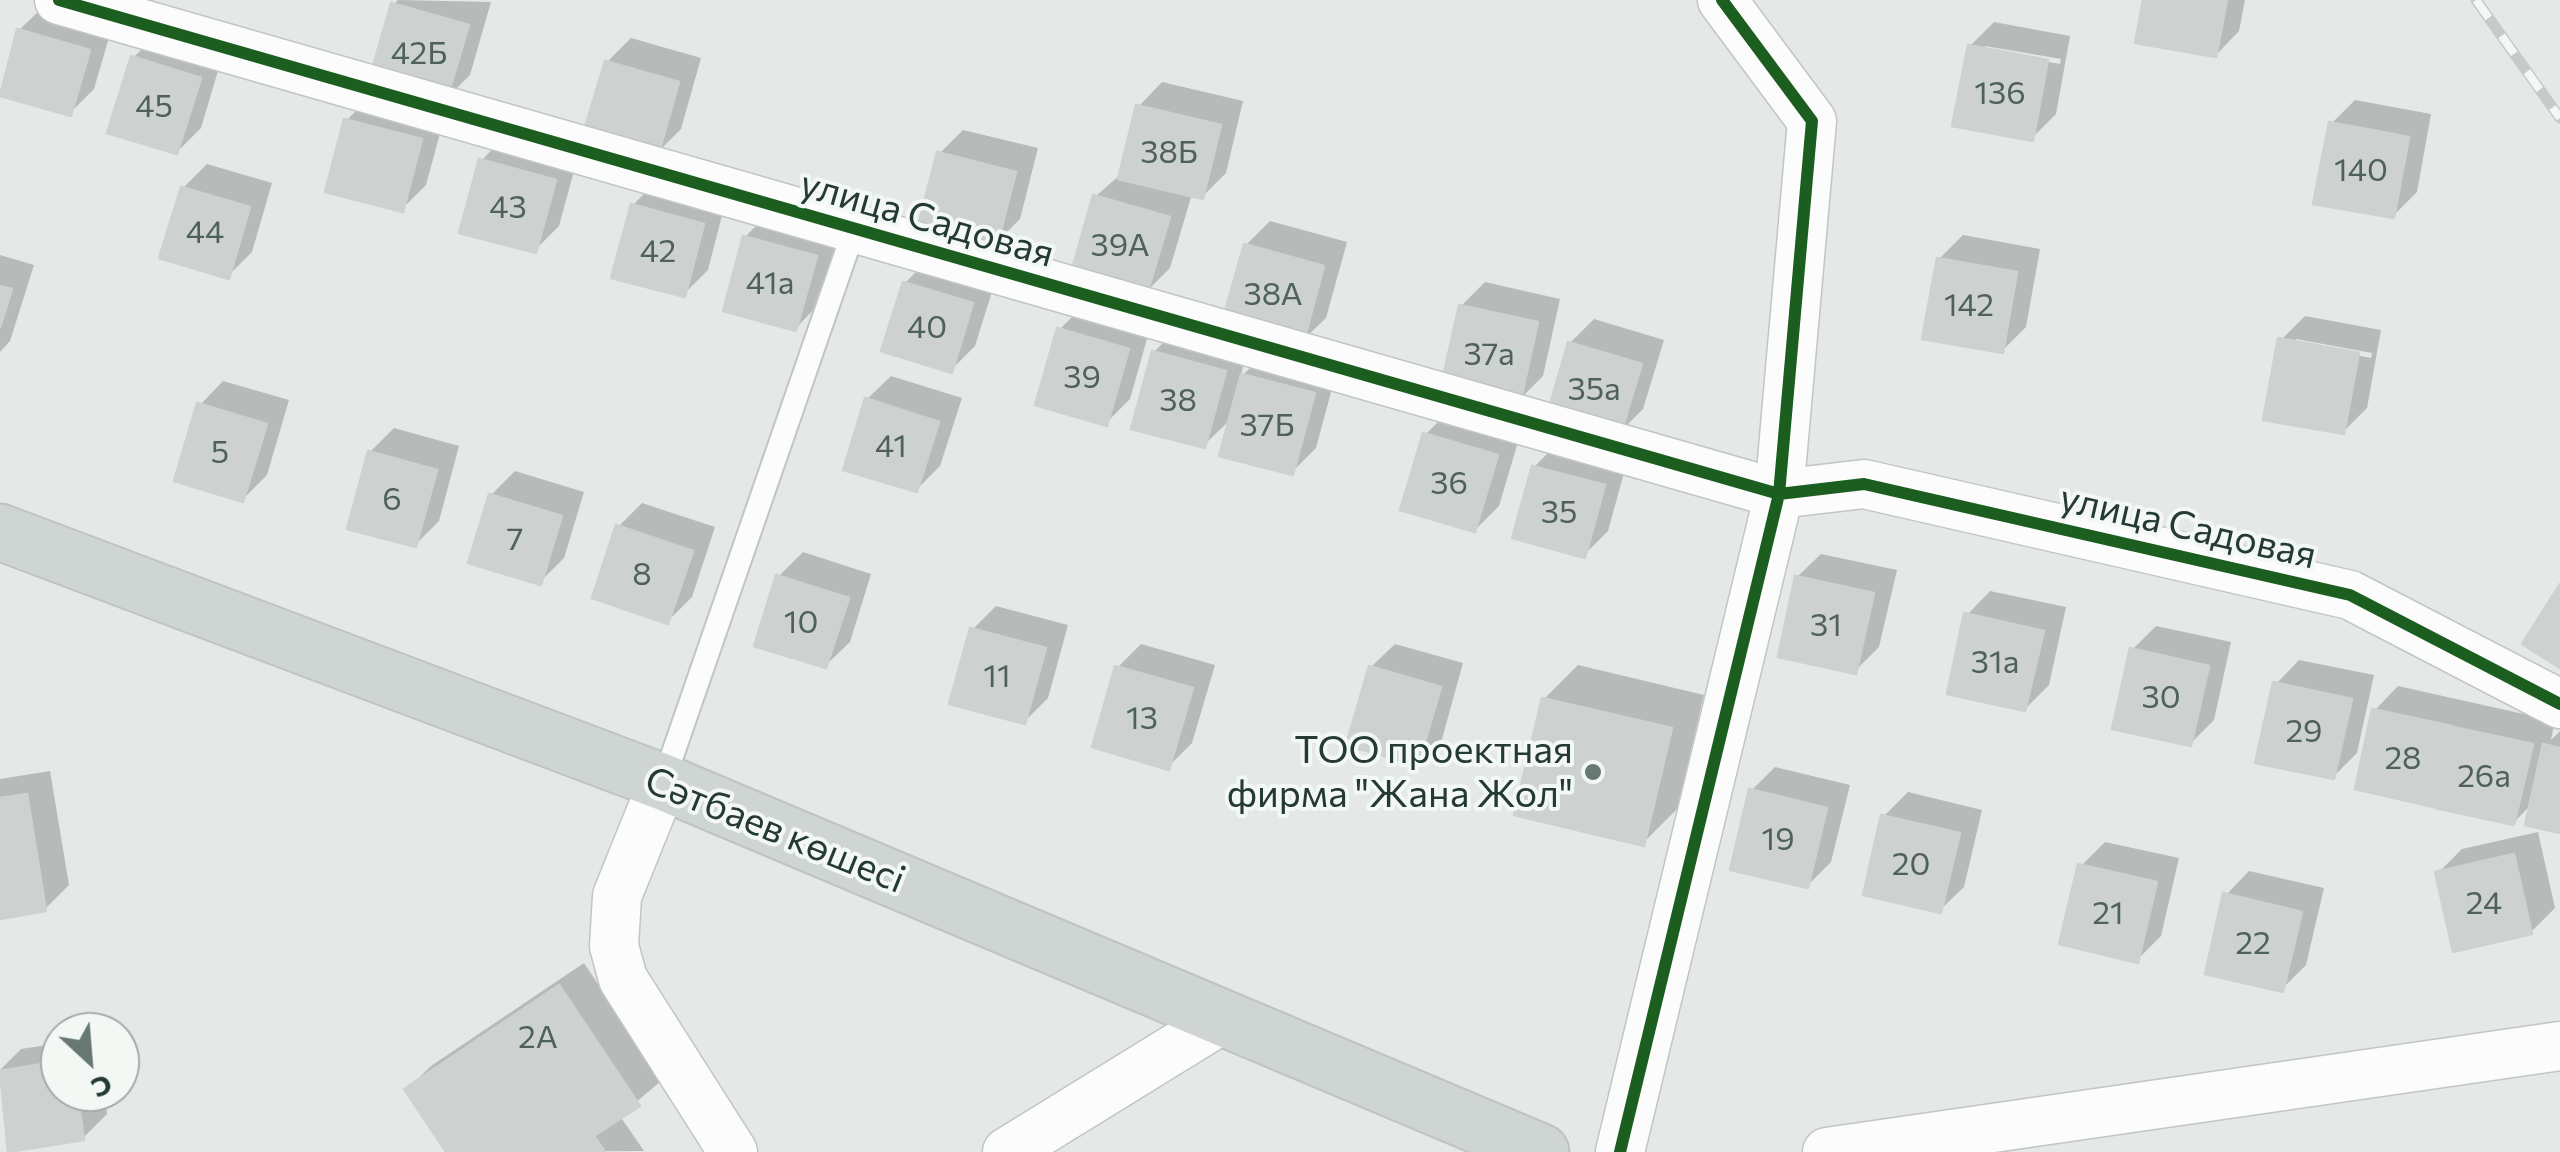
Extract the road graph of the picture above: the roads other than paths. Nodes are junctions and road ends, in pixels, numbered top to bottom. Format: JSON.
{"nodes":[{"id":1,"x":59,"y":0,"type":"edge"},
{"id":2,"x":1722,"y":0,"type":"edge"},
{"id":3,"x":854,"y":230,"type":"junction"},
{"id":4,"x":1779,"y":494,"type":"junction"},
{"id":5,"x":0,"y":532,"type":"edge"},
{"id":6,"x":2560,"y":704,"type":"edge"},
{"id":7,"x":663,"y":782,"type":"junction"},
{"id":8,"x":1226,"y":1016,"type":"junction"},
{"id":9,"x":2560,"y":1046,"type":"edge"},
{"id":10,"x":733,"y":1152,"type":"edge"},
{"id":11,"x":1007,"y":1152,"type":"edge"},
{"id":12,"x":1541,"y":1152,"type":"edge"},
{"id":13,"x":1620,"y":1152,"type":"edge"},
{"id":14,"x":1827,"y":1152,"type":"edge"}],
"edges":[{"from":1,"to":3,"type":"street","name":"улица Садовая"},
{"from":2,"to":4,"type":"street"},
{"from":3,"to":4,"type":"street","name":"улица Садовая"},
{"from":3,"to":7,"type":"lane"},
{"from":4,"to":6,"type":"street","name":"улица Садовая"},
{"from":4,"to":13,"type":"street"},
{"from":5,"to":7,"type":"main road","name":"Сәтбаев көшесі"},
{"from":7,"to":8,"type":"main road","name":"Сәтбаев көшесі"},
{"from":7,"to":10,"type":"street"},
{"from":8,"to":11,"type":"street"},
{"from":8,"to":12,"type":"main road","name":"Сәтбаев көшесі"},
{"from":9,"to":14,"type":"street"}]}
